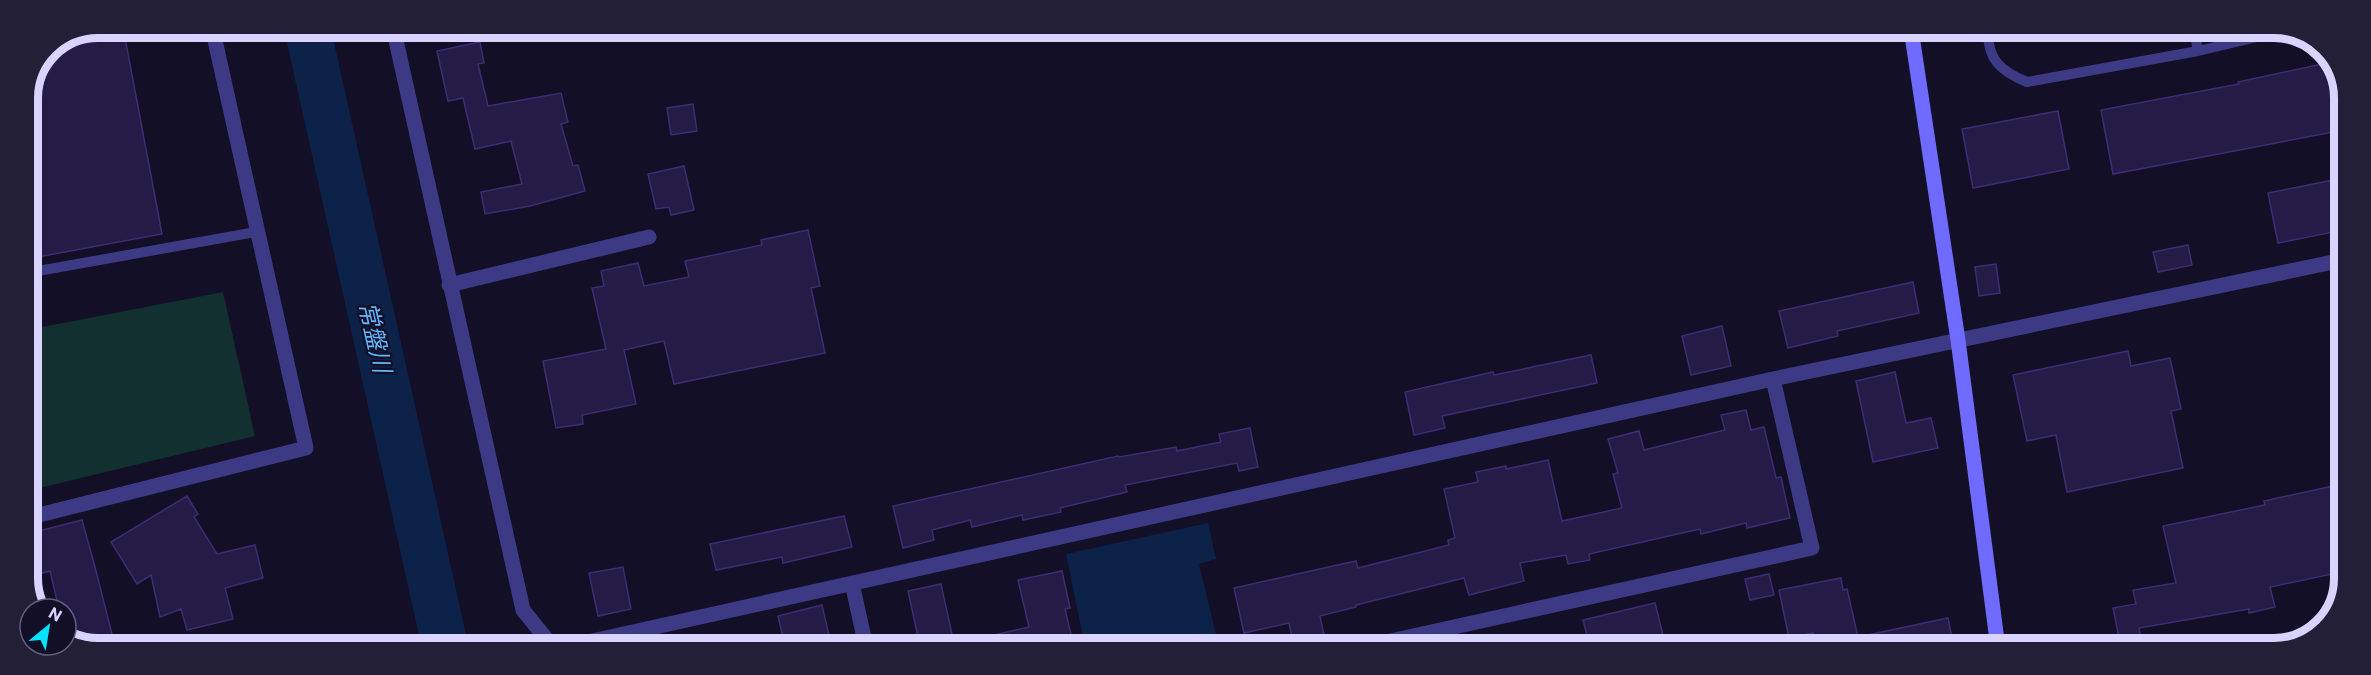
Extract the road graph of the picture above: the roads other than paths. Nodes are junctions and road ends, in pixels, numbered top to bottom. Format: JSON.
{"nodes":[{"id":1,"x":214,"y":38,"type":"edge"},
{"id":2,"x":395,"y":38,"type":"edge"},
{"id":3,"x":1912,"y":38,"type":"edge"},
{"id":4,"x":1988,"y":38,"type":"edge"},
{"id":5,"x":2196,"y":38,"type":"edge"},
{"id":6,"x":2253,"y":38,"type":"edge"},
{"id":7,"x":2198,"y":51,"type":"junction"},
{"id":8,"x":256,"y":231,"type":"junction"},
{"id":9,"x":649,"y":237,"type":"dead end"},
{"id":10,"x":2333,"y":262,"type":"edge"},
{"id":11,"x":38,"y":271,"type":"edge"},
{"id":12,"x":449,"y":285,"type":"junction"},
{"id":13,"x":1958,"y":340,"type":"junction"},
{"id":14,"x":1773,"y":379,"type":"junction"},
{"id":15,"x":38,"y":515,"type":"edge"},
{"id":16,"x":852,"y":583,"type":"junction"},
{"id":17,"x":546,"y":638,"type":"edge"},
{"id":18,"x":605,"y":638,"type":"edge"},
{"id":19,"x":864,"y":638,"type":"edge"},
{"id":20,"x":1404,"y":638,"type":"edge"},
{"id":21,"x":1997,"y":638,"type":"edge"}],
"edges":[{"from":1,"to":8,"type":"street"},
{"from":2,"to":12,"type":"street"},
{"from":3,"to":13,"type":"street"},
{"from":4,"to":7,"type":"lane"},
{"from":5,"to":7,"type":"lane"},
{"from":6,"to":7,"type":"lane"},
{"from":8,"to":11,"type":"lane"},
{"from":8,"to":15,"type":"street"},
{"from":9,"to":12,"type":"street"},
{"from":10,"to":13,"type":"street"},
{"from":12,"to":17,"type":"street"},
{"from":13,"to":14,"type":"street"},
{"from":13,"to":21,"type":"street"},
{"from":14,"to":16,"type":"street"},
{"from":14,"to":20,"type":"street"},
{"from":16,"to":18,"type":"street"},
{"from":16,"to":19,"type":"street"}]}
